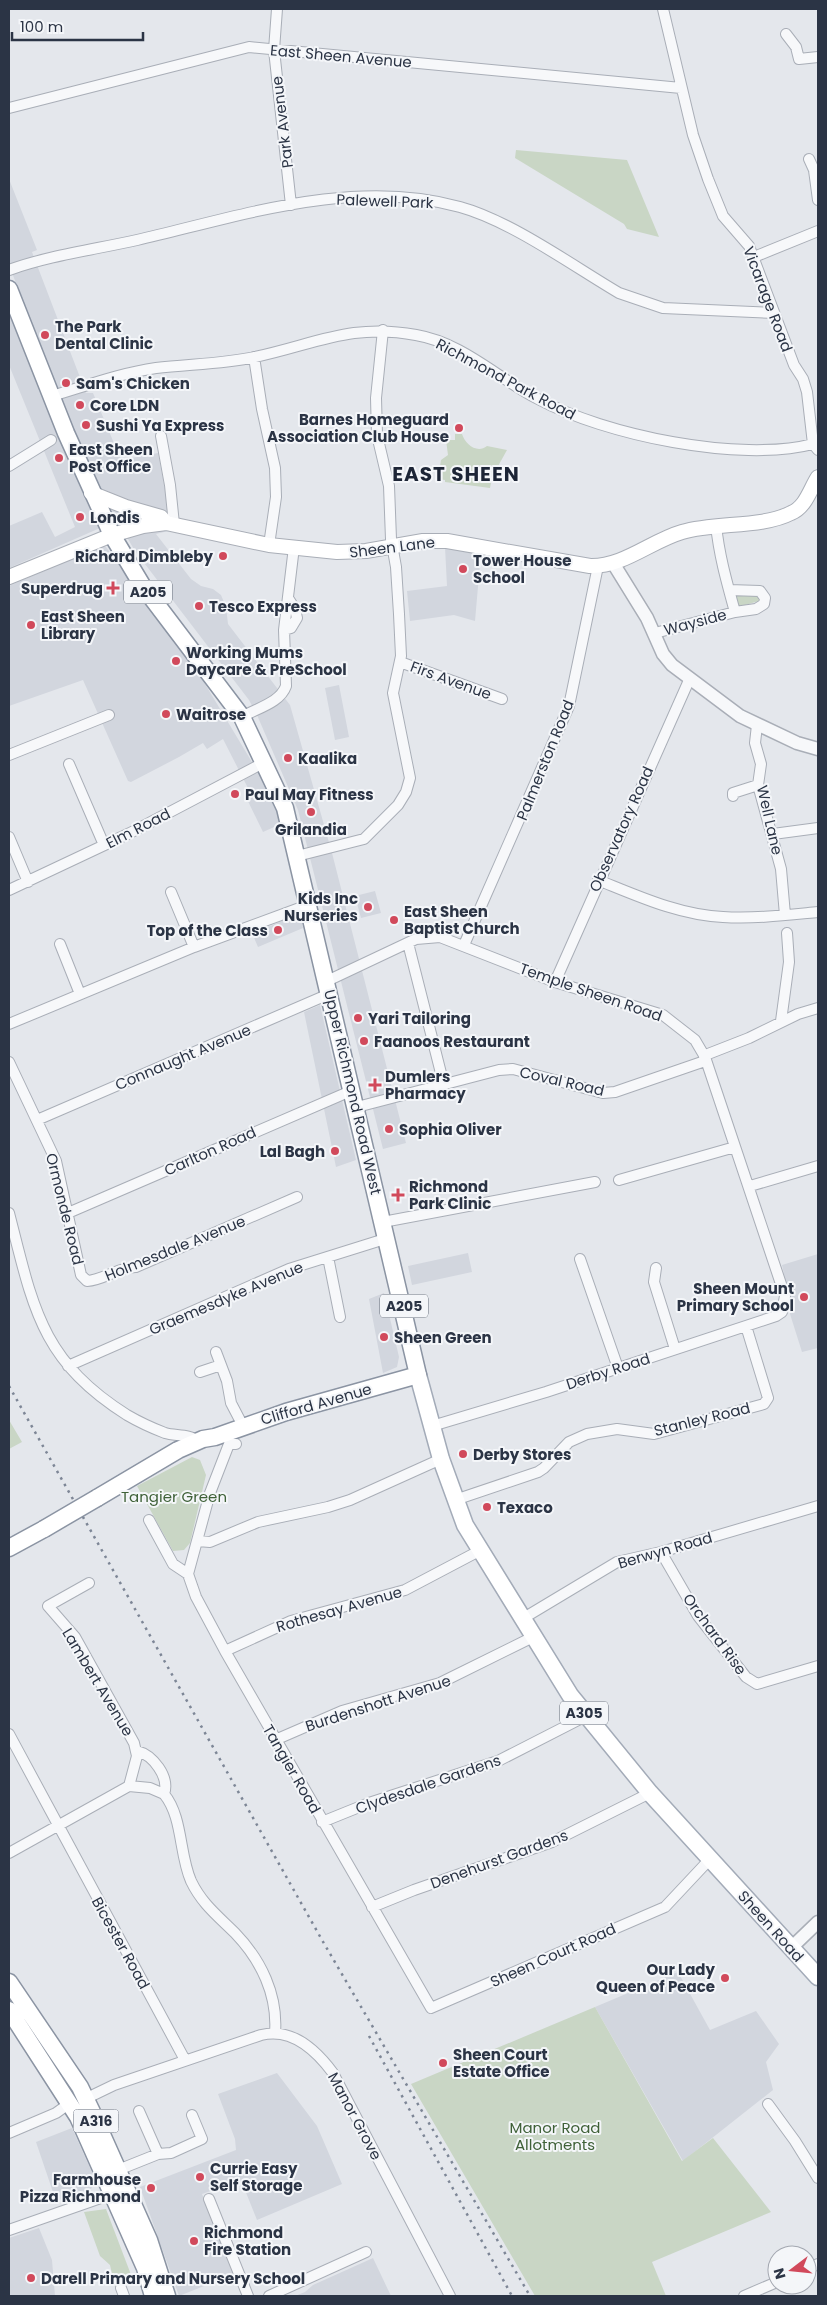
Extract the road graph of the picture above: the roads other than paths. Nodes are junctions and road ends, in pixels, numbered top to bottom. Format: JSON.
{"nodes":[{"id":1,"x":277,"y":9,"type":"edge"},
{"id":2,"x":663,"y":9,"type":"edge"},
{"id":3,"x":786,"y":34,"type":"dead end"},
{"id":4,"x":274,"y":50,"type":"junction"},
{"id":5,"x":818,"y":57,"type":"edge"},
{"id":6,"x":681,"y":88,"type":"junction"},
{"id":7,"x":9,"y":108,"type":"edge"},
{"id":8,"x":808,"y":158,"type":"dead end"},
{"id":9,"x":818,"y":200,"type":"edge"},
{"id":10,"x":291,"y":205,"type":"junction"},
{"id":11,"x":818,"y":231,"type":"edge"},
{"id":12,"x":754,"y":257,"type":"junction"},
{"id":13,"x":9,"y":270,"type":"edge"},
{"id":14,"x":9,"y":289,"type":"edge"},
{"id":15,"x":13,"y":310,"type":"edge"},
{"id":16,"x":774,"y":313,"type":"junction"},
{"id":17,"x":383,"y":330,"type":"junction"},
{"id":18,"x":254,"y":357,"type":"junction"},
{"id":19,"x":52,"y":396,"type":"junction"},
{"id":20,"x":160,"y":436,"type":"dead end"},
{"id":21,"x":51,"y":440,"type":"dead end"},
{"id":22,"x":816,"y":447,"type":"edge"},
{"id":23,"x":9,"y":466,"type":"edge"},
{"id":24,"x":818,"y":477,"type":"edge"},
{"id":25,"x":91,"y":493,"type":"junction"},
{"id":26,"x":170,"y":523,"type":"junction"},
{"id":27,"x":716,"y":525,"type":"junction"},
{"id":28,"x":112,"y":535,"type":"junction"},
{"id":29,"x":269,"y":545,"type":"junction"},
{"id":30,"x":392,"y":546,"type":"junction"},
{"id":31,"x":294,"y":547,"type":"junction"},
{"id":32,"x":613,"y":563,"type":"junction"},
{"id":33,"x":598,"y":566,"type":"junction"},
{"id":34,"x":9,"y":577,"type":"edge"},
{"id":35,"x":728,"y":590,"type":"junction"},
{"id":36,"x":735,"y":612,"type":"junction"},
{"id":37,"x":656,"y":633,"type":"junction"},
{"id":38,"x":400,"y":662,"type":"junction"},
{"id":39,"x":690,"y":678,"type":"junction"},
{"id":40,"x":502,"y":699,"type":"dead end"},
{"id":41,"x":109,"y":715,"type":"dead end"},
{"id":42,"x":242,"y":717,"type":"junction"},
{"id":43,"x":757,"y":725,"type":"junction"},
{"id":44,"x":818,"y":749,"type":"edge"},
{"id":45,"x":9,"y":755,"type":"edge"},
{"id":46,"x":265,"y":762,"type":"junction"},
{"id":47,"x":69,"y":764,"type":"dead end"},
{"id":48,"x":758,"y":785,"type":"junction"},
{"id":49,"x":733,"y":796,"type":"dead end"},
{"id":50,"x":818,"y":828,"type":"edge"},
{"id":51,"x":773,"y":834,"type":"junction"},
{"id":52,"x":9,"y":837,"type":"edge"},
{"id":53,"x":104,"y":845,"type":"junction"},
{"id":54,"x":297,"y":856,"type":"junction"},
{"id":55,"x":598,"y":880,"type":"junction"},
{"id":56,"x":28,"y":882,"type":"junction"},
{"id":57,"x":9,"y":890,"type":"edge"},
{"id":58,"x":171,"y":892,"type":"dead end"},
{"id":59,"x":308,"y":905,"type":"junction"},
{"id":60,"x":818,"y":912,"type":"edge"},
{"id":61,"x":785,"y":915,"type":"junction"},
{"id":62,"x":786,"y":933,"type":"dead end"},
{"id":63,"x":408,"y":943,"type":"junction"},
{"id":64,"x":60,"y":944,"type":"dead end"},
{"id":65,"x":464,"y":945,"type":"junction"},
{"id":66,"x":194,"y":947,"type":"junction"},
{"id":67,"x":555,"y":982,"type":"junction"},
{"id":68,"x":328,"y":988,"type":"junction"},
{"id":69,"x":80,"y":994,"type":"junction"},
{"id":70,"x":818,"y":1008,"type":"edge"},
{"id":71,"x":781,"y":1021,"type":"junction"},
{"id":72,"x":9,"y":1024,"type":"edge"},
{"id":73,"x":705,"y":1057,"type":"junction"},
{"id":74,"x":9,"y":1062,"type":"edge"},
{"id":75,"x":444,"y":1085,"type":"junction"},
{"id":76,"x":353,"y":1090,"type":"junction"},
{"id":77,"x":357,"y":1108,"type":"junction"},
{"id":78,"x":37,"y":1120,"type":"junction"},
{"id":79,"x":734,"y":1147,"type":"junction"},
{"id":80,"x":818,"y":1166,"type":"edge"},
{"id":81,"x":619,"y":1180,"type":"dead end"},
{"id":82,"x":595,"y":1182,"type":"dead end"},
{"id":83,"x":750,"y":1186,"type":"junction"},
{"id":84,"x":297,"y":1198,"type":"dead end"},
{"id":85,"x":9,"y":1213,"type":"edge"},
{"id":86,"x":68,"y":1213,"type":"junction"},
{"id":87,"x":383,"y":1222,"type":"junction"},
{"id":88,"x":388,"y":1238,"type":"junction"},
{"id":89,"x":328,"y":1257,"type":"junction"},
{"id":90,"x":580,"y":1259,"type":"dead end"},
{"id":91,"x":656,"y":1268,"type":"dead end"},
{"id":92,"x":82,"y":1274,"type":"joint"},
{"id":93,"x":782,"y":1312,"type":"joint"},
{"id":94,"x":340,"y":1317,"type":"dead end"},
{"id":95,"x":746,"y":1326,"type":"junction"},
{"id":96,"x":675,"y":1349,"type":"junction"},
{"id":97,"x":216,"y":1352,"type":"dead end"},
{"id":98,"x":221,"y":1365,"type":"junction"},
{"id":99,"x":68,"y":1366,"type":"junction"},
{"id":100,"x":618,"y":1368,"type":"junction"},
{"id":101,"x":200,"y":1372,"type":"dead end"},
{"id":102,"x":418,"y":1375,"type":"junction"},
{"id":103,"x":243,"y":1426,"type":"junction"},
{"id":104,"x":432,"y":1426,"type":"junction"},
{"id":105,"x":214,"y":1437,"type":"junction"},
{"id":106,"x":197,"y":1441,"type":"junction"},
{"id":107,"x":236,"y":1444,"type":"dead end"},
{"id":108,"x":169,"y":1457,"type":"junction"},
{"id":109,"x":441,"y":1459,"type":"junction"},
{"id":110,"x":455,"y":1500,"type":"junction"},
{"id":111,"x":818,"y":1506,"type":"edge"},
{"id":112,"x":149,"y":1520,"type":"dead end"},
{"id":113,"x":198,"y":1541,"type":"junction"},
{"id":114,"x":9,"y":1548,"type":"edge"},
{"id":115,"x":479,"y":1550,"type":"junction"},
{"id":116,"x":661,"y":1552,"type":"junction"},
{"id":117,"x":188,"y":1574,"type":"junction"},
{"id":118,"x":89,"y":1583,"type":"dead end"},
{"id":119,"x":522,"y":1619,"type":"junction"},
{"id":120,"x":533,"y":1637,"type":"junction"},
{"id":121,"x":225,"y":1651,"type":"junction"},
{"id":122,"x":818,"y":1666,"type":"edge"},
{"id":123,"x":586,"y":1716,"type":"junction"},
{"id":124,"x":9,"y":1734,"type":"edge"},
{"id":125,"x":276,"y":1740,"type":"junction"},
{"id":126,"x":137,"y":1751,"type":"junction"},
{"id":127,"x":129,"y":1786,"type":"junction"},
{"id":128,"x":650,"y":1792,"type":"junction"},
{"id":129,"x":164,"y":1794,"type":"junction"},
{"id":130,"x":322,"y":1822,"type":"junction"},
{"id":131,"x":57,"y":1826,"type":"junction"},
{"id":132,"x":9,"y":1853,"type":"edge"},
{"id":133,"x":710,"y":1859,"type":"junction"},
{"id":134,"x":724,"y":1874,"type":"joint"},
{"id":135,"x":372,"y":1907,"type":"junction"},
{"id":136,"x":818,"y":1922,"type":"edge"},
{"id":137,"x":791,"y":1948,"type":"junction"},
{"id":138,"x":402,"y":1961,"type":"joint"},
{"id":139,"x":818,"y":1977,"type":"edge"},
{"id":140,"x":9,"y":1982,"type":"edge"},
{"id":141,"x":9,"y":2010,"type":"edge"},
{"id":142,"x":275,"y":2033,"type":"junction"},
{"id":143,"x":185,"y":2060,"type":"junction"},
{"id":144,"x":78,"y":2101,"type":"junction"},
{"id":145,"x":768,"y":2104,"type":"dead end"},
{"id":146,"x":139,"y":2112,"type":"dead end"},
{"id":147,"x":192,"y":2115,"type":"dead end"},
{"id":148,"x":9,"y":2133,"type":"edge"},
{"id":149,"x":158,"y":2154,"type":"junction"},
{"id":150,"x":118,"y":2170,"type":"junction"},
{"id":151,"x":818,"y":2178,"type":"edge"},
{"id":152,"x":112,"y":2194,"type":"junction"},
{"id":153,"x":209,"y":2199,"type":"dead end"},
{"id":154,"x":9,"y":2230,"type":"edge"},
{"id":155,"x":366,"y":2252,"type":"dead end"},
{"id":156,"x":153,"y":2253,"type":"junction"},
{"id":157,"x":145,"y":2268,"type":"junction"},
{"id":158,"x":767,"y":2286,"type":"edge"},
{"id":159,"x":153,"y":2296,"type":"edge"},
{"id":160,"x":167,"y":2296,"type":"edge"},
{"id":161,"x":248,"y":2296,"type":"edge"},
{"id":162,"x":269,"y":2296,"type":"edge"},
{"id":163,"x":450,"y":2296,"type":"edge"},
{"id":164,"x":744,"y":2296,"type":"edge"}],
"edges":[{"from":1,"to":4,"type":"street","name":"Park Avenue"},
{"from":2,"to":6,"type":"street","name":"Vicarage Road"},
{"from":3,"to":5,"type":"street"},
{"from":4,"to":6,"type":"street","name":"East Sheen Avenue"},
{"from":4,"to":7,"type":"street","name":"East Sheen Avenue"},
{"from":4,"to":10,"type":"street","name":"Park Avenue"},
{"from":6,"to":12,"type":"street","name":"Vicarage Road"},
{"from":8,"to":9,"type":"street"},
{"from":10,"to":13,"type":"street","name":"Palewell Park"},
{"from":10,"to":16,"type":"street","name":"Palewell Park"},
{"from":11,"to":12,"type":"street"},
{"from":12,"to":16,"type":"street","name":"Vicarage Road"},
{"from":14,"to":15,"type":"main road","name":"Upper Richmond Road West","number":"A205"},
{"from":15,"to":19,"type":"main road","name":"Upper Richmond Road West","number":"A205"},
{"from":16,"to":22,"type":"street","name":"Vicarage Road"},
{"from":17,"to":18,"type":"street","name":"Richmond Park Road"},
{"from":17,"to":22,"type":"street","name":"Richmond Park Road"},
{"from":17,"to":30,"type":"street"},
{"from":18,"to":19,"type":"street","name":"Richmond Park Road"},
{"from":18,"to":29,"type":"street"},
{"from":19,"to":25,"type":"main road","name":"Upper Richmond Road West","number":"A205"},
{"from":20,"to":26,"type":"street"},
{"from":21,"to":23,"type":"street"},
{"from":24,"to":27,"type":"main road","name":"Sheen Lane"},
{"from":25,"to":26,"type":"main road"},
{"from":25,"to":28,"type":"main road","name":"Upper Richmond Road West","number":"A205"},
{"from":26,"to":28,"type":"main road","name":"Sheen Lane"},
{"from":26,"to":29,"type":"main road","name":"Sheen Lane"},
{"from":27,"to":32,"type":"main road","name":"Sheen Lane"},
{"from":27,"to":35,"type":"street","name":"Wayside"},
{"from":28,"to":34,"type":"main road","name":"Sheen Lane"},
{"from":28,"to":42,"type":"main road","name":"Upper Richmond Road West","number":"A205"},
{"from":29,"to":31,"type":"main road","name":"Sheen Lane"},
{"from":30,"to":31,"type":"main road","name":"Sheen Lane"},
{"from":30,"to":33,"type":"main road","name":"Sheen Lane"},
{"from":30,"to":38,"type":"street"},
{"from":31,"to":42,"type":"street"},
{"from":32,"to":33,"type":"main road","name":"Sheen Lane"},
{"from":32,"to":37,"type":"street"},
{"from":33,"to":65,"type":"street","name":"Palmerston Road"},
{"from":35,"to":36,"type":"street","name":"Wayside"},
{"from":35,"to":36,"type":"street","name":"Wayside"},
{"from":36,"to":37,"type":"street","name":"Wayside"},
{"from":37,"to":39,"type":"street"},
{"from":38,"to":40,"type":"street","name":"Firs Avenue"},
{"from":38,"to":54,"type":"street"},
{"from":39,"to":43,"type":"street"},
{"from":39,"to":55,"type":"street","name":"Observatory Road"},
{"from":41,"to":45,"type":"street"},
{"from":42,"to":46,"type":"main road","name":"Upper Richmond Road West","number":"A205"},
{"from":43,"to":44,"type":"street"},
{"from":43,"to":48,"type":"street","name":"Well Lane"},
{"from":46,"to":53,"type":"street","name":"Elm Road"},
{"from":46,"to":54,"type":"main road","name":"Upper Richmond Road West","number":"A205"},
{"from":47,"to":53,"type":"street"},
{"from":48,"to":49,"type":"street"},
{"from":48,"to":51,"type":"street","name":"Well Lane"},
{"from":50,"to":51,"type":"street"},
{"from":51,"to":61,"type":"street","name":"Well Lane"},
{"from":52,"to":56,"type":"street"},
{"from":53,"to":56,"type":"street","name":"Elm Road"},
{"from":54,"to":59,"type":"main road","name":"Upper Richmond Road West","number":"A205"},
{"from":55,"to":61,"type":"street"},
{"from":55,"to":67,"type":"street","name":"Observatory Road"},
{"from":56,"to":57,"type":"street","name":"Elm Road"},
{"from":58,"to":66,"type":"street"},
{"from":59,"to":66,"type":"street"},
{"from":59,"to":68,"type":"main road","name":"Upper Richmond Road West","number":"A205"},
{"from":60,"to":61,"type":"street"},
{"from":62,"to":71,"type":"street"},
{"from":63,"to":65,"type":"street","name":"Temple Sheen Road"},
{"from":63,"to":68,"type":"street","name":"Temple Sheen Road"},
{"from":63,"to":75,"type":"street"},
{"from":64,"to":69,"type":"street"},
{"from":65,"to":67,"type":"street","name":"Temple Sheen Road"},
{"from":66,"to":69,"type":"street"},
{"from":67,"to":73,"type":"street","name":"Temple Sheen Road"},
{"from":68,"to":76,"type":"main road","name":"Upper Richmond Road West","number":"A205"},
{"from":68,"to":78,"type":"street","name":"Connaught Avenue"},
{"from":69,"to":72,"type":"street"},
{"from":70,"to":71,"type":"street","name":"Coval Road"},
{"from":71,"to":73,"type":"street","name":"Coval Road"},
{"from":73,"to":75,"type":"street","name":"Coval Road"},
{"from":73,"to":79,"type":"street","name":"Temple Sheen Road"},
{"from":74,"to":78,"type":"street","name":"Ormonde Road"},
{"from":75,"to":77,"type":"street","name":"Coval Road"},
{"from":76,"to":77,"type":"main road","name":"Upper Richmond Road West","number":"A205"},
{"from":76,"to":86,"type":"street","name":"Carlton Road"},
{"from":77,"to":87,"type":"main road","name":"Upper Richmond Road West","number":"A205"},
{"from":78,"to":86,"type":"street","name":"Ormonde Road"},
{"from":79,"to":81,"type":"street"},
{"from":79,"to":83,"type":"street","name":"Temple Sheen Road"},
{"from":80,"to":83,"type":"street"},
{"from":82,"to":87,"type":"street"},
{"from":83,"to":93,"type":"street","name":"Temple Sheen Road"},
{"from":84,"to":92,"type":"street","name":"Holmesdale Avenue"},
{"from":85,"to":99,"type":"street"},
{"from":86,"to":92,"type":"street","name":"Ormonde Road"},
{"from":87,"to":88,"type":"main road","name":"Upper Richmond Road West","number":"A205"},
{"from":88,"to":89,"type":"street","name":"Graemesdyke Avenue"},
{"from":88,"to":102,"type":"main road","name":"Upper Richmond Road West","number":"A205"},
{"from":89,"to":94,"type":"street"},
{"from":89,"to":99,"type":"street","name":"Graemesdyke Avenue"},
{"from":90,"to":100,"type":"street"},
{"from":91,"to":96,"type":"street"},
{"from":93,"to":95,"type":"street","name":"Derby Road"},
{"from":95,"to":96,"type":"street","name":"Derby Road"},
{"from":95,"to":110,"type":"street","name":"Stanley Road"},
{"from":96,"to":100,"type":"street","name":"Derby Road"},
{"from":97,"to":98,"type":"street"},
{"from":98,"to":101,"type":"street"},
{"from":98,"to":103,"type":"street"},
{"from":99,"to":106,"type":"street"},
{"from":100,"to":104,"type":"street","name":"Derby Road"},
{"from":102,"to":103,"type":"main road","name":"Clifford Avenue"},
{"from":102,"to":104,"type":"main road","name":"Upper Richmond Road West","number":"A305"},
{"from":103,"to":105,"type":"main road","name":"Clifford Avenue"},
{"from":104,"to":109,"type":"main road","name":"Upper Richmond Road West","number":"A305"},
{"from":105,"to":106,"type":"main road","name":"Clifford Avenue"},
{"from":105,"to":108,"type":"main road","name":"Clifford Avenue"},
{"from":106,"to":108,"type":"main road","name":"Clifford Avenue"},
{"from":107,"to":113,"type":"street"},
{"from":108,"to":114,"type":"main road","name":"Clifford Avenue","bridge":true},
{"from":109,"to":110,"type":"main road","name":"Upper Richmond Road West","number":"A305"},
{"from":109,"to":113,"type":"street"},
{"from":110,"to":115,"type":"main road","name":"Upper Richmond Road West","number":"A305"},
{"from":111,"to":116,"type":"street","name":"Berwyn Road"},
{"from":112,"to":117,"type":"street","name":"Tangier Road"},
{"from":113,"to":117,"type":"street"},
{"from":115,"to":119,"type":"main road","name":"Upper Richmond Road West","number":"A305"},
{"from":115,"to":121,"type":"street","name":"Rothesay Avenue"},
{"from":116,"to":119,"type":"street","name":"Berwyn Road"},
{"from":116,"to":122,"type":"street","name":"Orchard Rise"},
{"from":117,"to":121,"type":"street","name":"Tangier Road"},
{"from":118,"to":126,"type":"street","name":"Lambert Avenue"},
{"from":119,"to":120,"type":"main road","name":"Upper Richmond Road West","number":"A305"},
{"from":120,"to":123,"type":"main road","name":"Upper Richmond Road West","number":"A305"},
{"from":120,"to":125,"type":"street","name":"Burdenshott Avenue"},
{"from":121,"to":125,"type":"street","name":"Tangier Road"},
{"from":123,"to":128,"type":"main road","name":"Upper Richmond Road West","number":"A305"},
{"from":123,"to":130,"type":"street","name":"Clydesdale Gardens"},
{"from":124,"to":131,"type":"street","name":"Bicester Road"},
{"from":125,"to":130,"type":"street","name":"Tangier Road"},
{"from":126,"to":127,"type":"street","name":"Lambert Avenue"},
{"from":126,"to":129,"type":"street","name":"Lambert Avenue"},
{"from":127,"to":129,"type":"street"},
{"from":127,"to":131,"type":"street"},
{"from":128,"to":133,"type":"main road","name":"Upper Richmond Road West","number":"A305"},
{"from":128,"to":135,"type":"street","name":"Denehurst Gardens"},
{"from":129,"to":142,"type":"street","name":"Lambert Avenue"},
{"from":130,"to":135,"type":"street","name":"Tangier Road"},
{"from":131,"to":132,"type":"street"},
{"from":131,"to":143,"type":"street","name":"Bicester Road"},
{"from":133,"to":134,"type":"main road","name":"Upper Richmond Road West","number":"A305"},
{"from":133,"to":138,"type":"street","name":"Sheen Court Road"},
{"from":134,"to":137,"type":"main road","name":"Sheen Road","number":"A305"},
{"from":135,"to":138,"type":"street","name":"Tangier Road"},
{"from":136,"to":137,"type":"street"},
{"from":137,"to":139,"type":"main road","name":"Sheen Road","number":"A305"},
{"from":140,"to":144,"type":"main road","number":"A316"},
{"from":141,"to":144,"type":"main road","number":"A316"},
{"from":142,"to":143,"type":"street","name":"Manor Grove"},
{"from":142,"to":163,"type":"street","name":"Manor Grove"},
{"from":143,"to":144,"type":"street","name":"Manor Grove"},
{"from":144,"to":148,"type":"street","name":"Manor Grove"},
{"from":144,"to":150,"type":"main road","number":"A316"},
{"from":144,"to":152,"type":"main road","number":"A316"},
{"from":145,"to":151,"type":"street"},
{"from":146,"to":149,"type":"street"},
{"from":147,"to":149,"type":"street"},
{"from":149,"to":150,"type":"street"},
{"from":150,"to":156,"type":"main road","number":"A316"},
{"from":152,"to":154,"type":"street"},
{"from":152,"to":157,"type":"main road","number":"A316"},
{"from":153,"to":161,"type":"street"},
{"from":155,"to":162,"type":"street"},
{"from":156,"to":157,"type":"main road"},
{"from":156,"to":160,"type":"main road","number":"A316"},
{"from":157,"to":159,"type":"main road","number":"A316"},
{"from":158,"to":164,"type":"street"}]}
